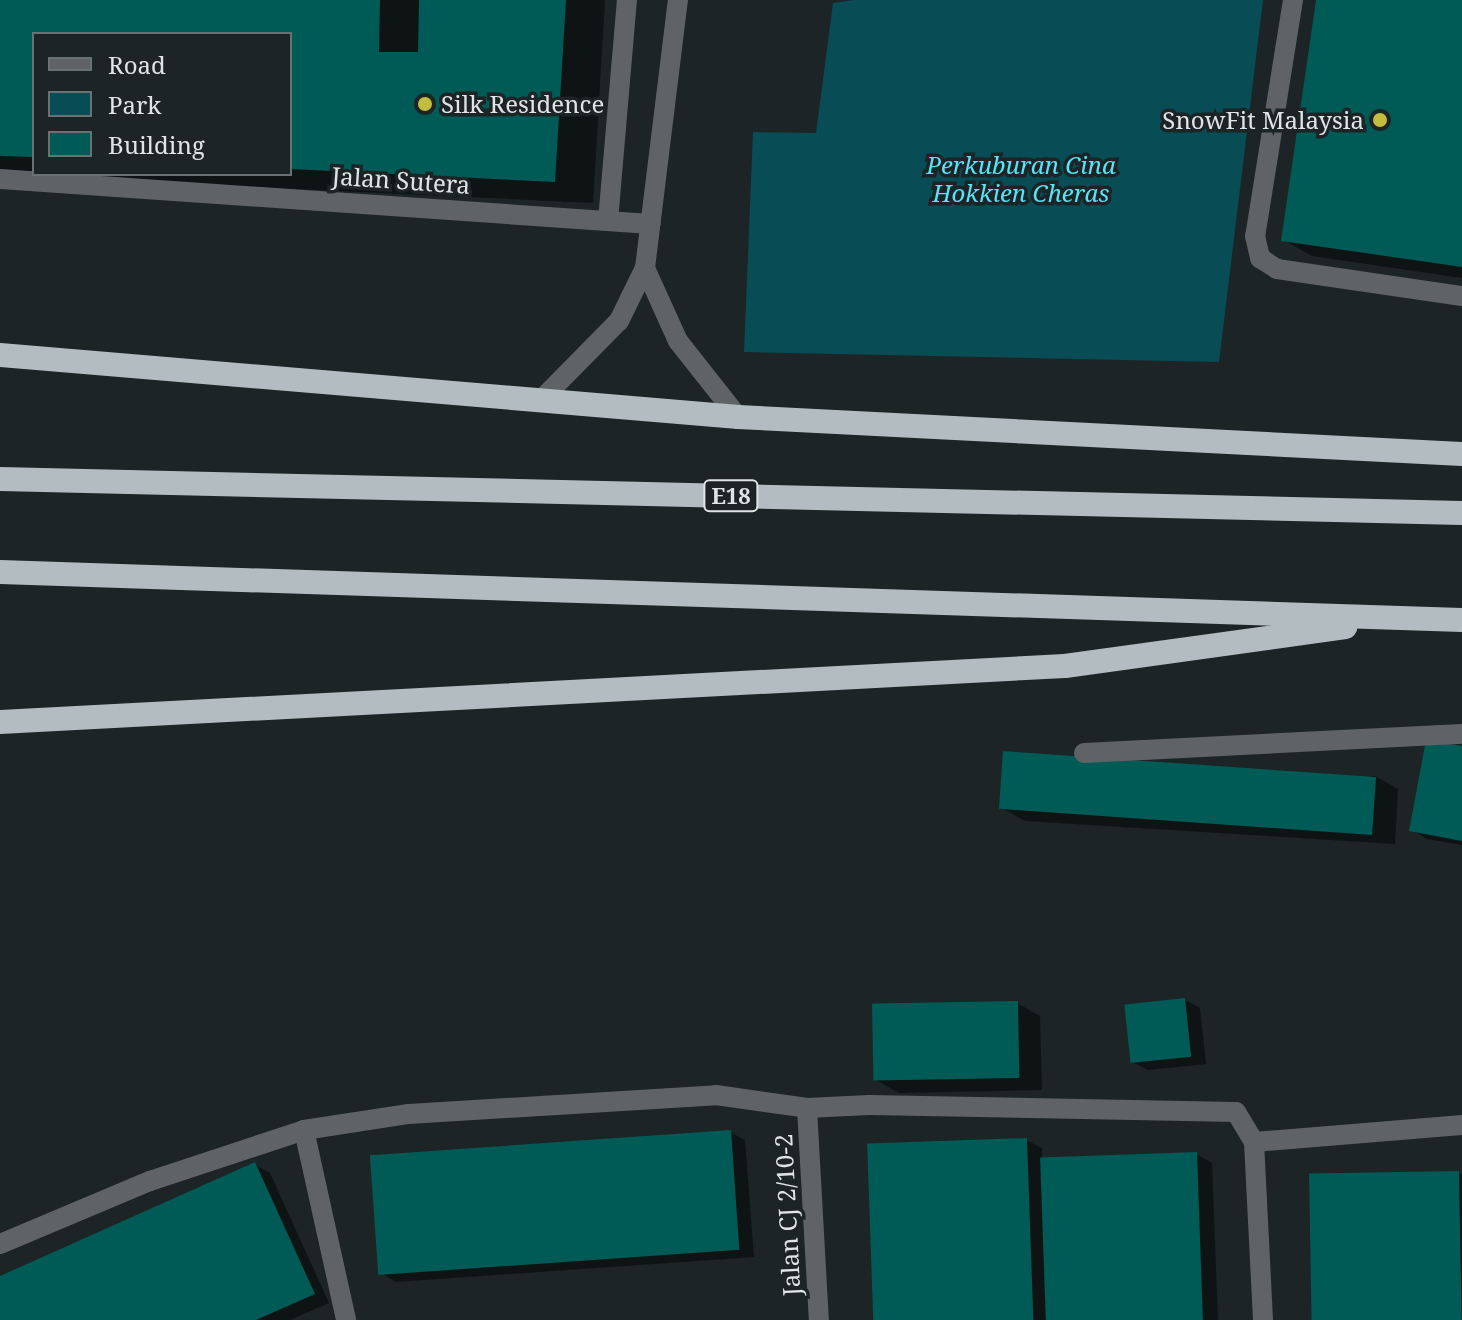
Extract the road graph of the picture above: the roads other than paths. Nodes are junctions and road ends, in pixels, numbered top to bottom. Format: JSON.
{"nodes":[{"id":1,"x":627,"y":0,"type":"edge"},
{"id":2,"x":678,"y":0,"type":"edge"},
{"id":3,"x":1293,"y":0,"type":"edge"},
{"id":4,"x":0,"y":179,"type":"edge"},
{"id":5,"x":608,"y":221,"type":"junction"},
{"id":6,"x":650,"y":224,"type":"junction"},
{"id":7,"x":645,"y":268,"type":"junction"},
{"id":8,"x":1462,"y":296,"type":"edge"},
{"id":9,"x":0,"y":355,"type":"edge"},
{"id":10,"x":539,"y":402,"type":"junction"},
{"id":11,"x":738,"y":417,"type":"junction"},
{"id":12,"x":1462,"y":454,"type":"edge"},
{"id":13,"x":0,"y":479,"type":"edge"},
{"id":14,"x":1462,"y":513,"type":"edge"},
{"id":15,"x":0,"y":572,"type":"edge"},
{"id":16,"x":1412,"y":617,"type":"junction"},
{"id":17,"x":1462,"y":620,"type":"edge"},
{"id":18,"x":0,"y":722,"type":"edge"},
{"id":19,"x":1462,"y":734,"type":"edge"},
{"id":20,"x":1084,"y":753,"type":"dead end"},
{"id":21,"x":807,"y":1108,"type":"junction"},
{"id":22,"x":1462,"y":1125,"type":"edge"},
{"id":23,"x":304,"y":1130,"type":"junction"},
{"id":24,"x":1254,"y":1142,"type":"junction"},
{"id":25,"x":0,"y":1244,"type":"edge"},
{"id":26,"x":346,"y":1320,"type":"edge"},
{"id":27,"x":818,"y":1320,"type":"edge"},
{"id":28,"x":1263,"y":1320,"type":"edge"}],
"edges":[{"from":1,"to":5,"type":"street"},
{"from":2,"to":6,"type":"street"},
{"from":3,"to":8,"type":"street"},
{"from":4,"to":5,"type":"street","name":"Jalan Sutera"},
{"from":5,"to":6,"type":"street","name":"Jalan Sutera"},
{"from":6,"to":7,"type":"street"},
{"from":7,"to":10,"type":"street"},
{"from":7,"to":11,"type":"street"},
{"from":9,"to":10,"type":"highway"},
{"from":10,"to":11,"type":"highway"},
{"from":11,"to":12,"type":"highway"},
{"from":13,"to":14,"type":"highway","number":"E18"},
{"from":15,"to":16,"type":"highway"},
{"from":16,"to":17,"type":"highway"},
{"from":16,"to":18,"type":"highway"},
{"from":19,"to":20,"type":"street"},
{"from":21,"to":23,"type":"street"},
{"from":21,"to":24,"type":"street"},
{"from":21,"to":27,"type":"street","name":"Jalan CJ 2/10-2"},
{"from":22,"to":24,"type":"street"},
{"from":23,"to":25,"type":"street"},
{"from":23,"to":26,"type":"street"},
{"from":24,"to":28,"type":"street"}]}
